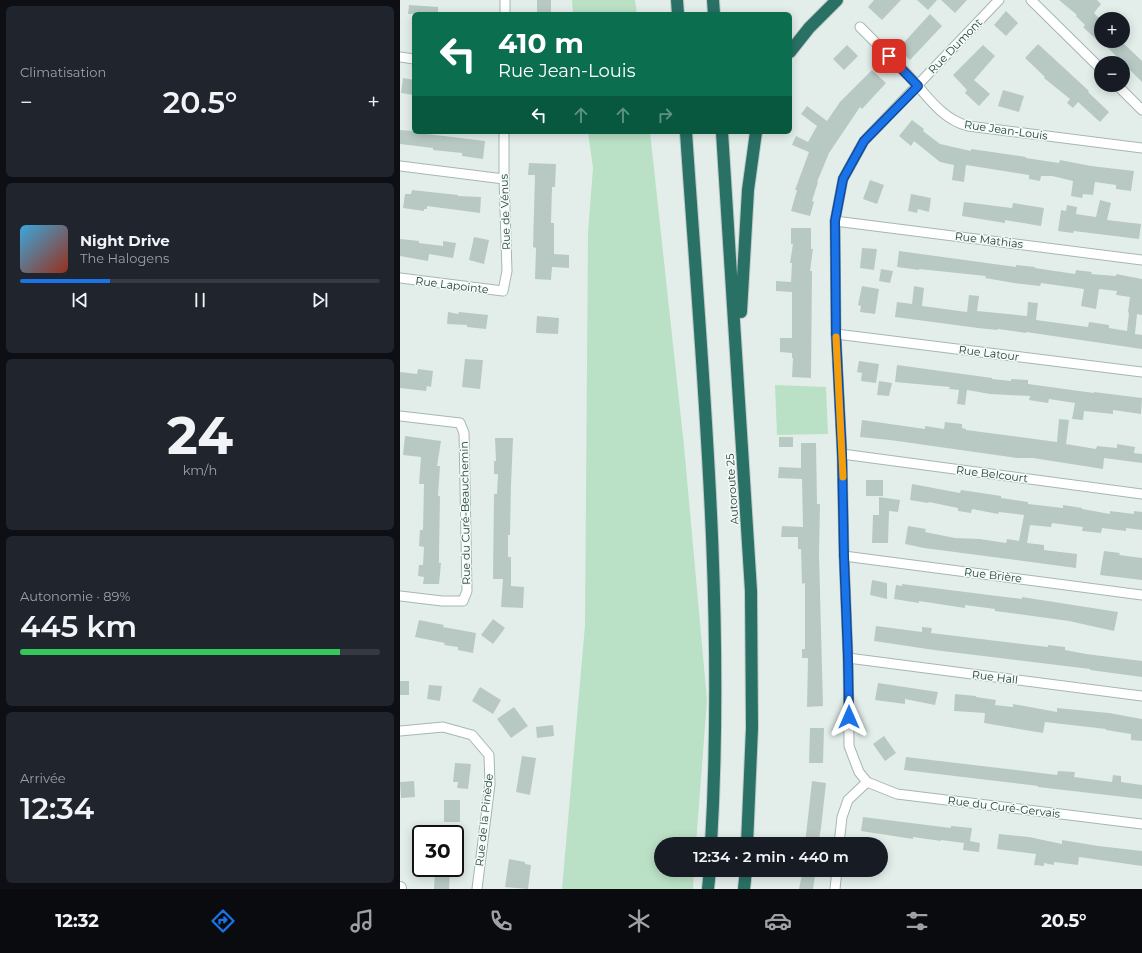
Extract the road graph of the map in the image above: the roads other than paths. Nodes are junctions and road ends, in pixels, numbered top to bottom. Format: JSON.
{"nodes":[{"id":1,"x":505,"y":0,"type":"edge"},
{"id":2,"x":677,"y":0,"type":"edge"},
{"id":3,"x":713,"y":0,"type":"edge"},
{"id":4,"x":837,"y":0,"type":"edge"},
{"id":5,"x":999,"y":0,"type":"edge"},
{"id":6,"x":1031,"y":0,"type":"edge"},
{"id":7,"x":505,"y":12,"type":"edge"},
{"id":8,"x":678,"y":12,"type":"edge"},
{"id":9,"x":714,"y":12,"type":"edge"},
{"id":10,"x":860,"y":27,"type":"dead end"},
{"id":11,"x":792,"y":49,"type":"edge"},
{"id":12,"x":400,"y":57,"type":"edge"},
{"id":13,"x":412,"y":59,"type":"edge"},
{"id":14,"x":1094,"y":62,"type":"edge"},
{"id":15,"x":918,"y":86,"type":"junction"},
{"id":16,"x":1124,"y":92,"type":"edge"},
{"id":17,"x":1142,"y":110,"type":"edge"},
{"id":18,"x":504,"y":134,"type":"edge"},
{"id":19,"x":686,"y":134,"type":"edge"},
{"id":20,"x":722,"y":134,"type":"edge"},
{"id":21,"x":756,"y":134,"type":"edge"},
{"id":22,"x":1142,"y":148,"type":"edge"},
{"id":23,"x":400,"y":166,"type":"edge"},
{"id":24,"x":504,"y":179,"type":"junction"},
{"id":25,"x":835,"y":221,"type":"junction"},
{"id":26,"x":1142,"y":260,"type":"edge"},
{"id":27,"x":400,"y":278,"type":"edge"},
{"id":28,"x":503,"y":291,"type":"joint"},
{"id":29,"x":836,"y":334,"type":"junction"},
{"id":30,"x":737,"y":365,"type":"junction"},
{"id":31,"x":1142,"y":372,"type":"edge"},
{"id":32,"x":400,"y":416,"type":"edge"},
{"id":33,"x":842,"y":454,"type":"junction"},
{"id":34,"x":1142,"y":494,"type":"edge"},
{"id":35,"x":844,"y":556,"type":"junction"},
{"id":36,"x":1142,"y":594,"type":"edge"},
{"id":37,"x":400,"y":596,"type":"edge"},
{"id":38,"x":848,"y":658,"type":"junction"},
{"id":39,"x":1142,"y":696,"type":"edge"},
{"id":40,"x":400,"y":731,"type":"edge"},
{"id":41,"x":867,"y":782,"type":"junction"},
{"id":42,"x":1142,"y":824,"type":"edge"},
{"id":43,"x":711,"y":837,"type":"edge"},
{"id":44,"x":748,"y":837,"type":"edge"},
{"id":45,"x":840,"y":837,"type":"edge"},
{"id":46,"x":709,"y":877,"type":"edge"},
{"id":47,"x":745,"y":877,"type":"edge"},
{"id":48,"x":836,"y":877,"type":"edge"},
{"id":49,"x":477,"y":889,"type":"edge"},
{"id":50,"x":708,"y":889,"type":"edge"},
{"id":51,"x":744,"y":889,"type":"edge"},
{"id":52,"x":835,"y":889,"type":"edge"}],
"edges":[{"from":1,"to":7,"type":"street"},
{"from":2,"to":8,"type":"highway"},
{"from":3,"to":9,"type":"highway"},
{"from":4,"to":11,"type":"highway"},
{"from":5,"to":15,"type":"street","name":"Rue Dumont"},
{"from":6,"to":14,"type":"street"},
{"from":10,"to":15,"type":"street","name":"Rue Jean-Louis"},
{"from":12,"to":13,"type":"street"},
{"from":15,"to":22,"type":"street","name":"Rue Jean-Louis"},
{"from":15,"to":25,"type":"street","name":"Rue Dumont"},
{"from":16,"to":17,"type":"street"},
{"from":18,"to":24,"type":"street","name":"Rue de Vénus"},
{"from":19,"to":43,"type":"highway","name":"Autoroute 25"},
{"from":20,"to":30,"type":"highway","name":"Autoroute 25"},
{"from":21,"to":30,"type":"highway"},
{"from":23,"to":24,"type":"street"},
{"from":24,"to":28,"type":"street","name":"Rue de Vénus"},
{"from":25,"to":26,"type":"street","name":"Rue Mathias"},
{"from":25,"to":29,"type":"street","name":"Rue Dumont"},
{"from":27,"to":28,"type":"street","name":"Rue Lapointe"},
{"from":29,"to":31,"type":"street","name":"Rue Latour"},
{"from":29,"to":33,"type":"street","name":"Rue Dumont"},
{"from":30,"to":44,"type":"highway","name":"Autoroute 25"},
{"from":32,"to":37,"type":"street","name":"Rue du Curé-Beauchemin"},
{"from":33,"to":34,"type":"street","name":"Rue Belcourt"},
{"from":33,"to":35,"type":"street","name":"Rue Dumont"},
{"from":35,"to":36,"type":"street","name":"Rue Brière"},
{"from":35,"to":38,"type":"street","name":"Rue Dumont"},
{"from":38,"to":39,"type":"street","name":"Rue Hall"},
{"from":38,"to":41,"type":"street","name":"Rue Dumont"},
{"from":40,"to":49,"type":"street","name":"Rue de la Pinède"},
{"from":41,"to":42,"type":"street","name":"Rue du Curé-Gervais"},
{"from":41,"to":45,"type":"street"},
{"from":46,"to":50,"type":"highway"},
{"from":47,"to":51,"type":"highway"},
{"from":48,"to":52,"type":"street"}]}
